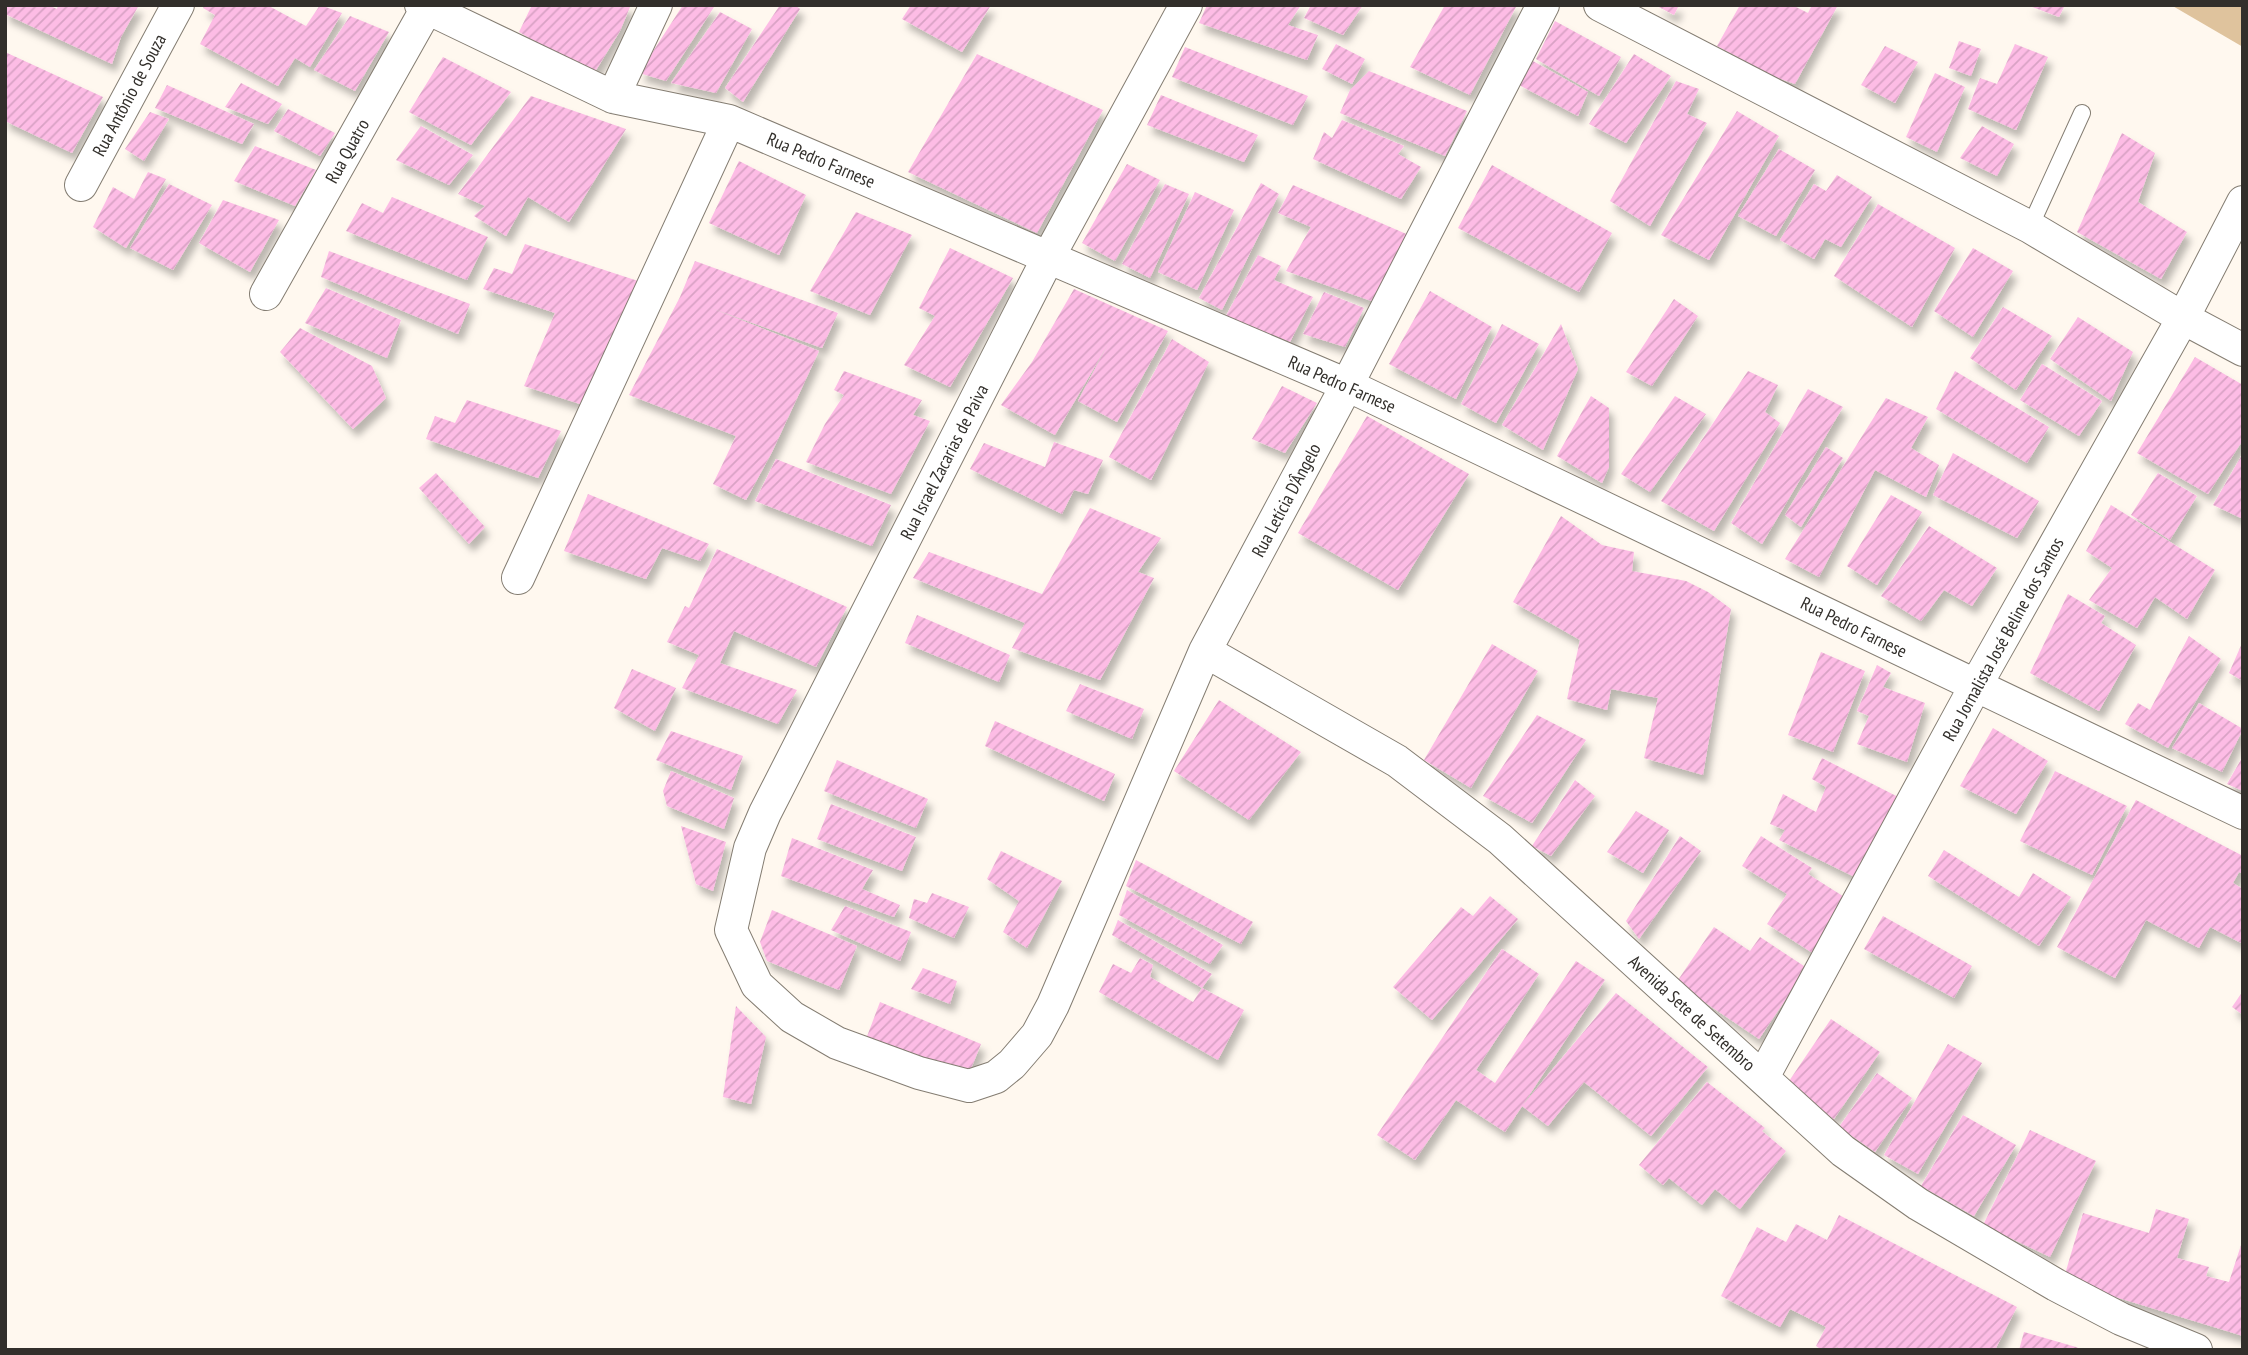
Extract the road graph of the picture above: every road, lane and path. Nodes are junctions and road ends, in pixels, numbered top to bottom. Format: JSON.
{"nodes":[{"id":1,"x":178,"y":5,"type":"edge"},
{"id":2,"x":656,"y":5,"type":"edge"},
{"id":3,"x":1186,"y":5,"type":"edge"},
{"id":4,"x":1543,"y":5,"type":"edge"},
{"id":5,"x":1600,"y":5,"type":"edge"},
{"id":6,"x":424,"y":7,"type":"edge"},
{"id":7,"x":612,"y":97,"type":"junction"},
{"id":8,"x":2082,"y":113,"type":"dead end"},
{"id":9,"x":729,"y":121,"type":"junction"},
{"id":10,"x":81,"y":185,"type":"dead end"},
{"id":11,"x":2243,"y":202,"type":"edge"},
{"id":12,"x":2030,"y":227,"type":"junction"},
{"id":13,"x":1048,"y":258,"type":"junction"},
{"id":14,"x":266,"y":294,"type":"dead end"},
{"id":15,"x":2183,"y":318,"type":"junction"},
{"id":16,"x":2243,"y":350,"type":"edge"},
{"id":17,"x":1347,"y":385,"type":"junction"},
{"id":18,"x":518,"y":579,"type":"dead end"},
{"id":19,"x":1205,"y":651,"type":"junction"},
{"id":20,"x":1976,"y":685,"type":"junction"},
{"id":21,"x":2243,"y":813,"type":"edge"},
{"id":22,"x":731,"y":930,"type":"joint"},
{"id":23,"x":1763,"y":1077,"type":"junction"},
{"id":24,"x":2196,"y":1350,"type":"edge"}],
"edges":[{"from":1,"to":10,"type":"street","name":"Rua Antônio de Souza"},
{"from":2,"to":7,"type":"street"},
{"from":3,"to":13,"type":"street","name":"Rua Israel Zacarias de Paiva"},
{"from":4,"to":17,"type":"street","name":"Rua Letícia D'Ângelo"},
{"from":5,"to":12,"type":"street"},
{"from":6,"to":7,"type":"street","name":"Rua Pedro Farnese"},
{"from":6,"to":14,"type":"street","name":"Rua Quatro"},
{"from":7,"to":9,"type":"street","name":"Rua Pedro Farnese"},
{"from":8,"to":12,"type":"lane"},
{"from":9,"to":13,"type":"street","name":"Rua Pedro Farnese"},
{"from":9,"to":18,"type":"street"},
{"from":11,"to":15,"type":"street","name":"Rua Jornalista José Beline dos Santos"},
{"from":12,"to":15,"type":"street"},
{"from":13,"to":17,"type":"street","name":"Rua Pedro Farnese"},
{"from":13,"to":22,"type":"street","name":"Rua Israel Zacarias de Paiva"},
{"from":15,"to":16,"type":"street"},
{"from":15,"to":20,"type":"street","name":"Rua Jornalista José Beline dos Santos"},
{"from":17,"to":19,"type":"street","name":"Rua Letícia D'Ângelo"},
{"from":17,"to":20,"type":"street","name":"Rua Pedro Farnese"},
{"from":19,"to":22,"type":"street","name":"Rua Letícia D'Ângelo"},
{"from":19,"to":23,"type":"street","name":"Avenida Sete de Setembro"},
{"from":20,"to":21,"type":"street","name":"Rua Pedro Farnese"},
{"from":20,"to":23,"type":"street","name":"Rua Jornalista José Beline dos Santos"},
{"from":23,"to":24,"type":"street","name":"Avenida Sete de Setembro"}]}
